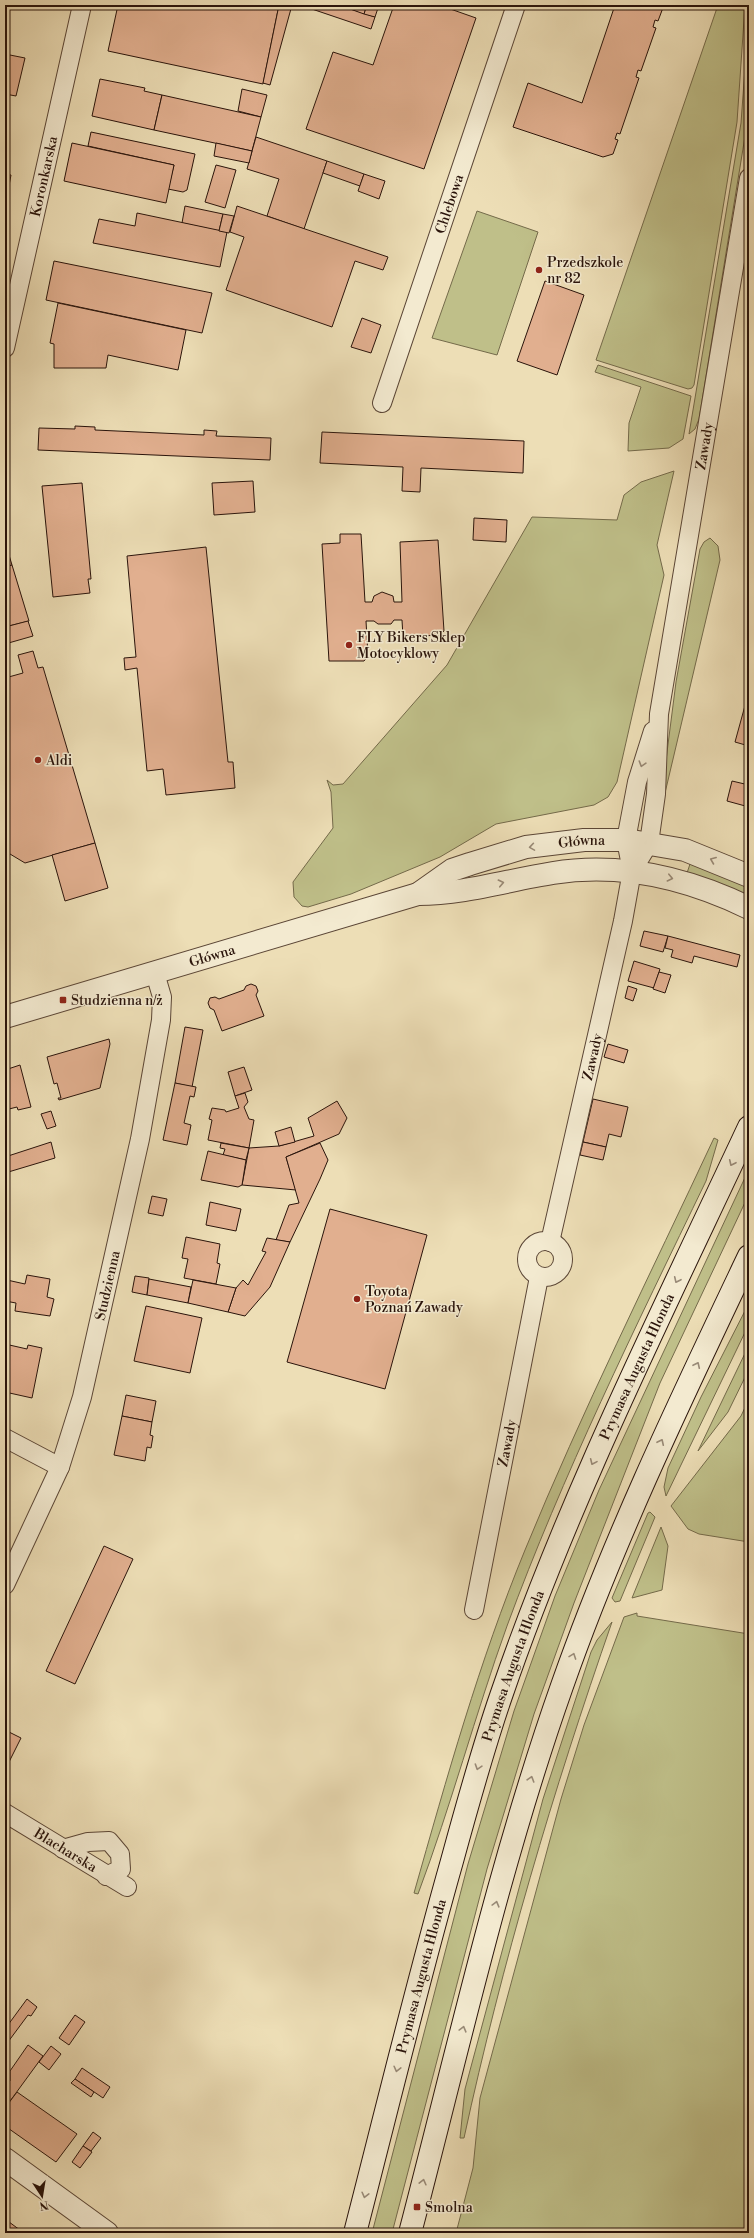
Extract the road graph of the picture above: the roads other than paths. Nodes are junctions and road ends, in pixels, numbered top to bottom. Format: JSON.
{"nodes":[{"id":1,"x":82,"y":5,"type":"edge"},
{"id":2,"x":516,"y":5,"type":"edge"},
{"id":3,"x":749,"y":178,"type":"edge"},
{"id":4,"x":5,"y":348,"type":"edge"},
{"id":5,"x":382,"y":403,"type":"dead end"},
{"id":6,"x":659,"y":714,"type":"junction"},
{"id":7,"x":626,"y":840,"type":"junction"},
{"id":8,"x":650,"y":843,"type":"junction"},
{"id":9,"x":632,"y":871,"type":"junction"},
{"id":10,"x":749,"y":876,"type":"edge"},
{"id":11,"x":418,"y":894,"type":"junction"},
{"id":12,"x":749,"y":908,"type":"edge"},
{"id":13,"x":155,"y":973,"type":"junction"},
{"id":14,"x":5,"y":1018,"type":"edge"},
{"id":15,"x":749,"y":1127,"type":"edge"},
{"id":16,"x":550,"y":1242,"type":"junction"},
{"id":17,"x":749,"y":1256,"type":"edge"},
{"id":18,"x":539,"y":1277,"type":"junction"},
{"id":19,"x":5,"y":1438,"type":"edge"},
{"id":20,"x":60,"y":1467,"type":"junction"},
{"id":21,"x":5,"y":1585,"type":"edge"},
{"id":22,"x":474,"y":1610,"type":"dead end"},
{"id":23,"x":5,"y":1813,"type":"edge"},
{"id":24,"x":63,"y":1849,"type":"junction"},
{"id":25,"x":106,"y":1876,"type":"junction"},
{"id":26,"x":127,"y":1887,"type":"dead end"},
{"id":27,"x":5,"y":2159,"type":"edge"},
{"id":28,"x":107,"y":2233,"type":"edge"},
{"id":29,"x":355,"y":2233,"type":"edge"},
{"id":30,"x":410,"y":2233,"type":"edge"}],
"edges":[{"from":1,"to":4,"type":"street","name":"Koronkarska"},
{"from":2,"to":5,"type":"street","name":"Chlebowa"},
{"from":3,"to":6,"type":"street","name":"Zawady"},
{"from":6,"to":7,"type":"street","name":"Zawady","one_way":true},
{"from":6,"to":8,"type":"street","name":"Zawady"},
{"from":7,"to":8,"type":"main road","name":"Główna"},
{"from":7,"to":9,"type":"street","name":"Zawady"},
{"from":7,"to":11,"type":"main road","name":"Główna","one_way":true},
{"from":8,"to":9,"type":"street","name":"Zawady"},
{"from":10,"to":8,"type":"main road","name":"Główna","one_way":true},
{"from":11,"to":9,"type":"main road","name":"Główna","one_way":true},
{"from":9,"to":12,"type":"main road","name":"Główna","one_way":true},
{"from":9,"to":16,"type":"street","name":"Zawady"},
{"from":11,"to":13,"type":"main road","name":"Główna"},
{"from":13,"to":14,"type":"main road","name":"Główna"},
{"from":13,"to":20,"type":"street","name":"Studzienna"},
{"from":15,"to":29,"type":"main road","name":"Prymasa Augusta Hlonda","one_way":true},
{"from":16,"to":18,"type":"street"},
{"from":16,"to":18,"type":"street"},
{"from":30,"to":17,"type":"main road","one_way":true},
{"from":18,"to":22,"type":"street","name":"Zawady"},
{"from":19,"to":20,"type":"street"},
{"from":20,"to":21,"type":"street","name":"Studzienna"},
{"from":23,"to":24,"type":"street","name":"Blacharska"},
{"from":24,"to":25,"type":"street","name":"Blacharska"},
{"from":24,"to":25,"type":"street"},
{"from":25,"to":26,"type":"street","name":"Blacharska"},
{"from":27,"to":28,"type":"main road"}]}
